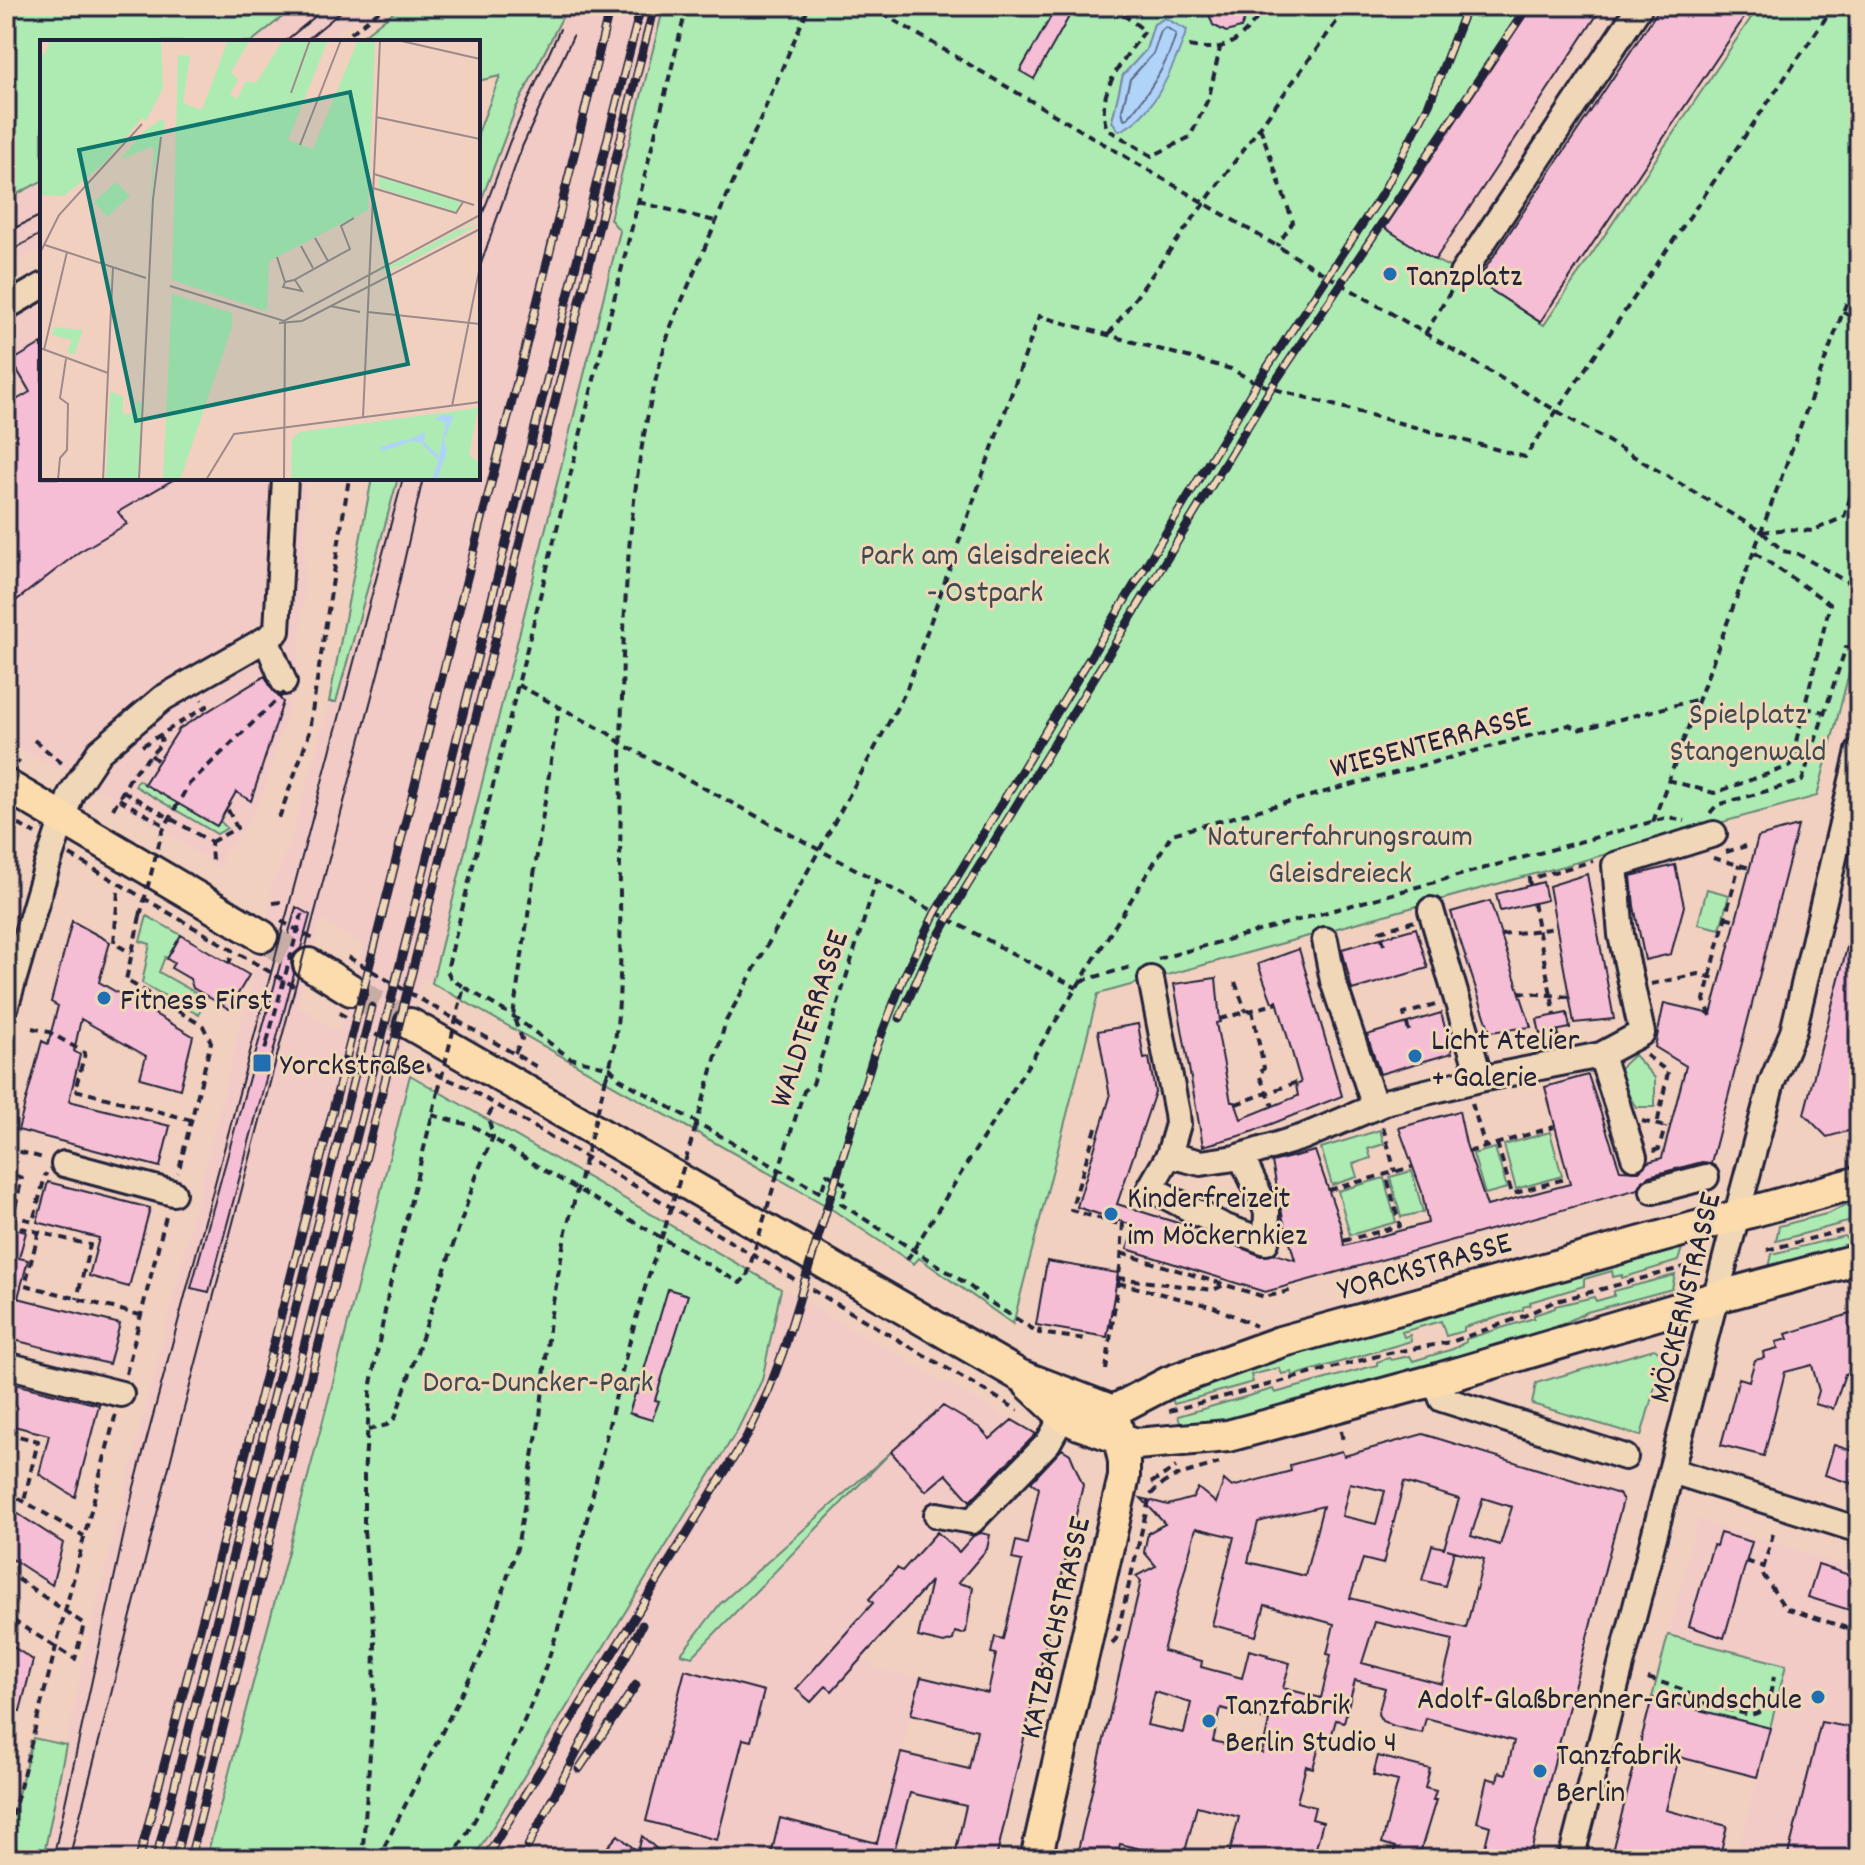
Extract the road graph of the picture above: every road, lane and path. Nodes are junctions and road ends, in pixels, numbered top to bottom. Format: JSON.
{"nodes":[{"id":1,"x":385,"y":6,"type":"edge"},
{"id":2,"x":687,"y":6,"type":"edge"},
{"id":3,"x":809,"y":6,"type":"edge"},
{"id":4,"x":870,"y":6,"type":"edge"},
{"id":5,"x":1112,"y":6,"type":"edge"},
{"id":6,"x":1268,"y":6,"type":"edge"},
{"id":7,"x":1348,"y":6,"type":"edge"},
{"id":8,"x":1640,"y":6,"type":"edge"},
{"id":9,"x":1834,"y":6,"type":"edge"},
{"id":10,"x":342,"y":40,"type":"edge"},
{"id":11,"x":1189,"y":46,"type":"dead end"},
{"id":12,"x":1220,"y":48,"type":"junction"},
{"id":13,"x":1260,"y":126,"type":"junction"},
{"id":14,"x":638,"y":202,"type":"junction"},
{"id":15,"x":1204,"y":203,"type":"junction"},
{"id":16,"x":715,"y":221,"type":"junction"},
{"id":17,"x":1277,"y":246,"type":"junction"},
{"id":18,"x":1859,"y":269,"type":"edge"},
{"id":19,"x":1462,"y":274,"type":"joint"},
{"id":20,"x":40,"y":287,"type":"edge"},
{"id":21,"x":6,"y":307,"type":"edge"},
{"id":22,"x":1843,"y":311,"type":"junction"},
{"id":23,"x":1859,"y":323,"type":"edge"},
{"id":24,"x":1109,"y":334,"type":"junction"},
{"id":25,"x":1425,"y":334,"type":"junction"},
{"id":26,"x":1558,"y":412,"type":"junction"},
{"id":27,"x":1859,"y":470,"type":"edge"},
{"id":28,"x":285,"y":480,"type":"edge"},
{"id":29,"x":349,"y":480,"type":"edge"},
{"id":30,"x":1762,"y":532,"type":"junction"},
{"id":31,"x":1754,"y":552,"type":"junction"},
{"id":32,"x":1859,"y":589,"type":"edge"},
{"id":33,"x":266,"y":639,"type":"junction"},
{"id":34,"x":1859,"y":649,"type":"edge"},
{"id":35,"x":191,"y":682,"type":"junction"},
{"id":36,"x":518,"y":685,"type":"junction"},
{"id":37,"x":284,"y":687,"type":"joint"},
{"id":38,"x":1699,"y":699,"type":"junction"},
{"id":39,"x":559,"y":707,"type":"junction"},
{"id":40,"x":1805,"y":708,"type":"junction"},
{"id":41,"x":1824,"y":712,"type":"junction"},
{"id":42,"x":34,"y":740,"type":"dead end"},
{"id":43,"x":622,"y":744,"type":"junction"},
{"id":44,"x":1794,"y":751,"type":"junction"},
{"id":45,"x":1859,"y":751,"type":"edge"},
{"id":46,"x":151,"y":755,"type":"junction"},
{"id":47,"x":1810,"y":755,"type":"junction"},
{"id":48,"x":158,"y":761,"type":"dead end"},
{"id":49,"x":58,"y":773,"type":"dead end"},
{"id":50,"x":1668,"y":780,"type":"junction"},
{"id":51,"x":6,"y":785,"type":"edge"},
{"id":52,"x":123,"y":791,"type":"junction"},
{"id":53,"x":1714,"y":793,"type":"junction"},
{"id":54,"x":119,"y":799,"type":"junction"},
{"id":55,"x":1717,"y":805,"type":"junction"},
{"id":56,"x":227,"y":808,"type":"dead end"},
{"id":57,"x":113,"y":809,"type":"dead end"},
{"id":58,"x":6,"y":817,"type":"edge"},
{"id":59,"x":63,"y":818,"type":"junction"},
{"id":60,"x":279,"y":818,"type":"dead end"},
{"id":61,"x":12,"y":820,"type":"dead end"},
{"id":62,"x":1653,"y":822,"type":"junction"},
{"id":63,"x":1688,"y":822,"type":"dead end"},
{"id":64,"x":164,"y":825,"type":"junction"},
{"id":65,"x":1711,"y":836,"type":"junction"},
{"id":66,"x":211,"y":842,"type":"junction"},
{"id":67,"x":820,"y":850,"type":"junction"},
{"id":68,"x":209,"y":865,"type":"dead end"},
{"id":69,"x":1615,"y":865,"type":"junction"},
{"id":70,"x":1739,"y":865,"type":"junction"},
{"id":71,"x":88,"y":866,"type":"dead end"},
{"id":72,"x":1750,"y":868,"type":"dead end"},
{"id":73,"x":876,"y":881,"type":"junction"},
{"id":74,"x":1530,"y":885,"type":"dead end"},
{"id":75,"x":118,"y":892,"type":"dead end"},
{"id":76,"x":281,"y":902,"type":"dead end"},
{"id":77,"x":273,"y":903,"type":"dead end"},
{"id":78,"x":1533,"y":903,"type":"dead end"},
{"id":79,"x":1432,"y":913,"type":"joint"},
{"id":80,"x":302,"y":914,"type":"dead end"},
{"id":81,"x":1725,"y":917,"type":"junction"},
{"id":82,"x":1736,"y":920,"type":"dead end"},
{"id":83,"x":1557,"y":928,"type":"dead end"},
{"id":84,"x":1539,"y":930,"type":"junction"},
{"id":85,"x":1501,"y":935,"type":"dead end"},
{"id":86,"x":262,"y":936,"type":"tunnel mouth"},
{"id":87,"x":1325,"y":940,"type":"dead end"},
{"id":88,"x":1384,"y":945,"type":"dead end"},
{"id":89,"x":131,"y":953,"type":"junction"},
{"id":90,"x":1710,"y":977,"type":"junction"},
{"id":91,"x":308,"y":979,"type":"joint"},
{"id":92,"x":1151,"y":979,"type":"dead end"},
{"id":93,"x":1720,"y":980,"type":"dead end"},
{"id":94,"x":1081,"y":981,"type":"junction"},
{"id":95,"x":1235,"y":982,"type":"dead end"},
{"id":96,"x":464,"y":987,"type":"junction"},
{"id":97,"x":1077,"y":988,"type":"junction"},
{"id":98,"x":1632,"y":988,"type":"junction"},
{"id":99,"x":1519,"y":992,"type":"dead end"},
{"id":100,"x":1551,"y":995,"type":"junction"},
{"id":101,"x":1569,"y":997,"type":"dead end"},
{"id":102,"x":1456,"y":999,"type":"junction"},
{"id":103,"x":343,"y":1000,"type":"joint"},
{"id":104,"x":1278,"y":1003,"type":"dead end"},
{"id":105,"x":6,"y":1005,"type":"edge"},
{"id":106,"x":1249,"y":1011,"type":"junction"},
{"id":107,"x":1555,"y":1015,"type":"dead end"},
{"id":108,"x":513,"y":1016,"type":"junction"},
{"id":109,"x":1711,"y":1016,"type":"dead end"},
{"id":110,"x":1220,"y":1019,"type":"dead end"},
{"id":111,"x":32,"y":1028,"type":"dead end"},
{"id":112,"x":1409,"y":1031,"type":"dead end"},
{"id":113,"x":405,"y":1037,"type":"joint"},
{"id":114,"x":1628,"y":1041,"type":"junction"},
{"id":115,"x":515,"y":1053,"type":"dead end"},
{"id":116,"x":1601,"y":1055,"type":"junction"},
{"id":117,"x":414,"y":1057,"type":"dead end"},
{"id":118,"x":262,"y":1063,"type":"dead end"},
{"id":119,"x":610,"y":1068,"type":"junction"},
{"id":120,"x":1480,"y":1079,"type":"junction"},
{"id":121,"x":1300,"y":1081,"type":"dead end"},
{"id":122,"x":1267,"y":1093,"type":"junction"},
{"id":123,"x":1236,"y":1104,"type":"dead end"},
{"id":124,"x":494,"y":1105,"type":"junction"},
{"id":125,"x":1273,"y":1106,"type":"dead end"},
{"id":126,"x":1375,"y":1107,"type":"junction"},
{"id":127,"x":432,"y":1115,"type":"junction"},
{"id":128,"x":1476,"y":1116,"type":"dead end"},
{"id":129,"x":191,"y":1120,"type":"junction"},
{"id":130,"x":696,"y":1125,"type":"junction"},
{"id":131,"x":1657,"y":1125,"type":"dead end"},
{"id":132,"x":1554,"y":1127,"type":"dead end"},
{"id":133,"x":1665,"y":1127,"type":"dead end"},
{"id":134,"x":1096,"y":1128,"type":"dead end"},
{"id":135,"x":493,"y":1137,"type":"junction"},
{"id":136,"x":1497,"y":1143,"type":"junction"},
{"id":137,"x":1485,"y":1147,"type":"junction"},
{"id":138,"x":6,"y":1148,"type":"edge"},
{"id":139,"x":1389,"y":1148,"type":"dead end"},
{"id":140,"x":1659,"y":1149,"type":"dead end"},
{"id":141,"x":1468,"y":1152,"type":"dead end"},
{"id":142,"x":1169,"y":1155,"type":"junction"},
{"id":143,"x":1241,"y":1156,"type":"junction"},
{"id":144,"x":1634,"y":1157,"type":"dead end"},
{"id":145,"x":53,"y":1165,"type":"junction"},
{"id":146,"x":1412,"y":1167,"type":"dead end"},
{"id":147,"x":778,"y":1172,"type":"junction"},
{"id":148,"x":1395,"y":1172,"type":"junction"},
{"id":149,"x":1386,"y":1174,"type":"junction"},
{"id":150,"x":16,"y":1176,"type":"dead end"},
{"id":151,"x":1706,"y":1177,"type":"dead end"},
{"id":152,"x":1568,"y":1178,"type":"dead end"},
{"id":153,"x":1859,"y":1182,"type":"edge"},
{"id":154,"x":577,"y":1189,"type":"junction"},
{"id":155,"x":1329,"y":1190,"type":"dead end"},
{"id":156,"x":1653,"y":1191,"type":"dead end"},
{"id":157,"x":173,"y":1193,"type":"junction"},
{"id":158,"x":1737,"y":1214,"type":"junction"},
{"id":159,"x":6,"y":1215,"type":"edge"},
{"id":160,"x":13,"y":1216,"type":"junction"},
{"id":161,"x":6,"y":1224,"type":"edge"},
{"id":162,"x":1859,"y":1226,"type":"edge"},
{"id":163,"x":39,"y":1231,"type":"junction"},
{"id":164,"x":662,"y":1237,"type":"junction"},
{"id":165,"x":1343,"y":1241,"type":"dead end"},
{"id":166,"x":914,"y":1249,"type":"junction"},
{"id":167,"x":1767,"y":1250,"type":"dead end"},
{"id":168,"x":1121,"y":1253,"type":"junction"},
{"id":169,"x":1859,"y":1259,"type":"edge"},
{"id":170,"x":907,"y":1260,"type":"dead end"},
{"id":171,"x":1685,"y":1267,"type":"dead end"},
{"id":172,"x":1118,"y":1281,"type":"junction"},
{"id":173,"x":1224,"y":1285,"type":"junction"},
{"id":174,"x":1293,"y":1290,"type":"dead end"},
{"id":175,"x":1717,"y":1297,"type":"junction"},
{"id":176,"x":77,"y":1299,"type":"junction"},
{"id":177,"x":141,"y":1315,"type":"junction"},
{"id":178,"x":1259,"y":1327,"type":"dead end"},
{"id":179,"x":1085,"y":1339,"type":"dead end"},
{"id":180,"x":6,"y":1365,"type":"edge"},
{"id":181,"x":1106,"y":1370,"type":"dead end"},
{"id":182,"x":1019,"y":1375,"type":"junction"},
{"id":183,"x":965,"y":1380,"type":"dead end"},
{"id":184,"x":1435,"y":1380,"type":"junction"},
{"id":185,"x":121,"y":1394,"type":"junction"},
{"id":186,"x":1164,"y":1399,"type":"dead end"},
{"id":187,"x":1063,"y":1416,"type":"junction"},
{"id":188,"x":1116,"y":1425,"type":"junction"},
{"id":189,"x":1339,"y":1425,"type":"dead end"},
{"id":190,"x":368,"y":1430,"type":"junction"},
{"id":191,"x":6,"y":1433,"type":"edge"},
{"id":192,"x":1343,"y":1441,"type":"dead end"},
{"id":193,"x":1625,"y":1457,"type":"dead end"},
{"id":194,"x":1229,"y":1459,"type":"dead end"},
{"id":195,"x":1176,"y":1467,"type":"dead end"},
{"id":196,"x":1672,"y":1471,"type":"junction"},
{"id":197,"x":1151,"y":1483,"type":"dead end"},
{"id":198,"x":6,"y":1491,"type":"edge"},
{"id":199,"x":1150,"y":1496,"type":"dead end"},
{"id":200,"x":24,"y":1501,"type":"junction"},
{"id":201,"x":937,"y":1515,"type":"dead end"},
{"id":202,"x":1859,"y":1530,"type":"edge"},
{"id":203,"x":1773,"y":1534,"type":"dead end"},
{"id":204,"x":84,"y":1536,"type":"junction"},
{"id":205,"x":1746,"y":1561,"type":"dead end"},
{"id":206,"x":1764,"y":1567,"type":"junction"},
{"id":207,"x":6,"y":1571,"type":"edge"},
{"id":208,"x":65,"y":1612,"type":"junction"},
{"id":209,"x":6,"y":1616,"type":"edge"},
{"id":210,"x":1859,"y":1632,"type":"edge"},
{"id":211,"x":55,"y":1648,"type":"junction"},
{"id":212,"x":1774,"y":1677,"type":"dead end"},
{"id":213,"x":1648,"y":1678,"type":"dead end"},
{"id":214,"x":1859,"y":1714,"type":"edge"},
{"id":215,"x":1850,"y":1727,"type":"dead end"},
{"id":216,"x":6,"y":1828,"type":"edge"},
{"id":217,"x":362,"y":1859,"type":"edge"},
{"id":218,"x":378,"y":1859,"type":"edge"},
{"id":219,"x":451,"y":1859,"type":"edge"},
{"id":220,"x":1036,"y":1859,"type":"edge"},
{"id":221,"x":1571,"y":1859,"type":"edge"}],
"edges":[{"from":1,"to":10,"type":"path"},
{"from":2,"to":14,"type":"path"},
{"from":3,"to":16,"type":"path"},
{"from":4,"to":15,"type":"path"},
{"from":5,"to":12,"type":"path"},
{"from":6,"to":12,"type":"path"},
{"from":7,"to":13,"type":"path"},
{"from":8,"to":19,"type":"street"},
{"from":9,"to":26,"type":"path"},
{"from":11,"to":12,"type":"path"},
{"from":13,"to":15,"type":"path"},
{"from":13,"to":17,"type":"path"},
{"from":14,"to":16,"type":"path"},
{"from":14,"to":36,"type":"path"},
{"from":15,"to":17,"type":"path"},
{"from":15,"to":24,"type":"path"},
{"from":16,"to":43,"type":"path"},
{"from":17,"to":25,"type":"path"},
{"from":18,"to":22,"type":"path"},
{"from":19,"to":25,"type":"path"},
{"from":20,"to":21,"type":"street"},
{"from":22,"to":23,"type":"path"},
{"from":22,"to":30,"type":"path"},
{"from":24,"to":26,"type":"path"},
{"from":24,"to":67,"type":"path"},
{"from":25,"to":26,"type":"path"},
{"from":26,"to":30,"type":"path"},
{"from":27,"to":30,"type":"path"},
{"from":28,"to":33,"type":"street"},
{"from":29,"to":60,"type":"path"},
{"from":30,"to":31,"type":"path"},
{"from":30,"to":32,"type":"path"},
{"from":31,"to":38,"type":"path"},
{"from":31,"to":40,"type":"path"},
{"from":33,"to":35,"type":"street"},
{"from":33,"to":37,"type":"street"},
{"from":34,"to":41,"type":"path"},
{"from":35,"to":46,"type":"path"},
{"from":35,"to":59,"type":"street"},
{"from":36,"to":39,"type":"path"},
{"from":36,"to":96,"type":"path"},
{"from":37,"to":64,"type":"path","bridge":true},
{"from":38,"to":50,"type":"path"},
{"from":38,"to":94,"type":"path","name":"WIESENTERRASSE"},
{"from":39,"to":43,"type":"path"},
{"from":39,"to":108,"type":"path"},
{"from":40,"to":41,"type":"path"},
{"from":40,"to":44,"type":"path"},
{"from":41,"to":47,"type":"path"},
{"from":42,"to":49,"type":"path"},
{"from":43,"to":67,"type":"path"},
{"from":43,"to":119,"type":"path"},
{"from":44,"to":47,"type":"path"},
{"from":44,"to":53,"type":"path"},
{"from":45,"to":158,"type":"street","name":"MÖCKERNSTRASSE"},
{"from":46,"to":48,"type":"path"},
{"from":46,"to":52,"type":"path"},
{"from":47,"to":55,"type":"path"},
{"from":50,"to":53,"type":"path"},
{"from":50,"to":62,"type":"path"},
{"from":51,"to":59,"type":"main road"},
{"from":52,"to":54,"type":"path"},
{"from":52,"to":66,"type":"path"},
{"from":53,"to":55,"type":"path"},
{"from":54,"to":57,"type":"path"},
{"from":54,"to":64,"type":"path"},
{"from":55,"to":65,"type":"path"},
{"from":56,"to":66,"type":"path"},
{"from":58,"to":61,"type":"path"},
{"from":59,"to":86,"type":"main road"},
{"from":59,"to":105,"type":"street"},
{"from":62,"to":63,"type":"path"},
{"from":62,"to":94,"type":"path"},
{"from":64,"to":89,"type":"path","bridge":true},
{"from":65,"to":69,"type":"street"},
{"from":65,"to":70,"type":"path"},
{"from":66,"to":68,"type":"path"},
{"from":67,"to":73,"type":"path"},
{"from":67,"to":130,"type":"path"},
{"from":69,"to":74,"type":"path"},
{"from":69,"to":98,"type":"street"},
{"from":70,"to":72,"type":"path"},
{"from":70,"to":81,"type":"path"},
{"from":71,"to":91,"type":"path"},
{"from":73,"to":97,"type":"path"},
{"from":73,"to":147,"type":"path","name":"WALDTERRASSE"},
{"from":75,"to":89,"type":"path"},
{"from":76,"to":77,"type":"path"},
{"from":78,"to":84,"type":"path"},
{"from":79,"to":88,"type":"path"},
{"from":79,"to":102,"type":"street"},
{"from":80,"to":118,"type":"path","bridge":true},
{"from":81,"to":82,"type":"path"},
{"from":81,"to":90,"type":"path"},
{"from":83,"to":84,"type":"path"},
{"from":84,"to":85,"type":"path"},
{"from":84,"to":100,"type":"path"},
{"from":87,"to":126,"type":"street"},
{"from":89,"to":129,"type":"path"},
{"from":90,"to":93,"type":"path"},
{"from":90,"to":98,"type":"path"},
{"from":90,"to":109,"type":"path"},
{"from":91,"to":103,"type":"main road"},
{"from":92,"to":142,"type":"street"},
{"from":94,"to":97,"type":"path"},
{"from":95,"to":106,"type":"path"},
{"from":96,"to":108,"type":"path"},
{"from":96,"to":127,"type":"path","bridge":true},
{"from":97,"to":166,"type":"path"},
{"from":98,"to":114,"type":"street"},
{"from":99,"to":100,"type":"path"},
{"from":100,"to":101,"type":"path"},
{"from":100,"to":107,"type":"path"},
{"from":102,"to":112,"type":"path"},
{"from":102,"to":120,"type":"street"},
{"from":103,"to":113,"type":"path"},
{"from":104,"to":106,"type":"path"},
{"from":106,"to":110,"type":"path"},
{"from":106,"to":122,"type":"path"},
{"from":108,"to":115,"type":"path"},
{"from":108,"to":119,"type":"path"},
{"from":111,"to":129,"type":"path"},
{"from":113,"to":182,"type":"main road"},
{"from":114,"to":116,"type":"street"},
{"from":114,"to":131,"type":"path"},
{"from":116,"to":120,"type":"street"},
{"from":116,"to":144,"type":"street"},
{"from":117,"to":124,"type":"path"},
{"from":119,"to":130,"type":"path"},
{"from":119,"to":154,"type":"path","bridge":true},
{"from":120,"to":126,"type":"street"},
{"from":121,"to":122,"type":"path"},
{"from":122,"to":123,"type":"path"},
{"from":122,"to":125,"type":"path"},
{"from":124,"to":135,"type":"path"},
{"from":124,"to":183,"type":"path"},
{"from":126,"to":143,"type":"street"},
{"from":127,"to":135,"type":"path"},
{"from":127,"to":190,"type":"path"},
{"from":128,"to":137,"type":"path"},
{"from":129,"to":157,"type":"path"},
{"from":130,"to":147,"type":"path"},
{"from":130,"to":164,"type":"path","bridge":true},
{"from":132,"to":136,"type":"path"},
{"from":133,"to":140,"type":"path"},
{"from":134,"to":168,"type":"path"},
{"from":135,"to":154,"type":"path"},
{"from":135,"to":190,"type":"path"},
{"from":136,"to":137,"type":"path"},
{"from":136,"to":152,"type":"path"},
{"from":137,"to":141,"type":"path"},
{"from":138,"to":145,"type":"path"},
{"from":139,"to":148,"type":"path"},
{"from":142,"to":143,"type":"street"},
{"from":142,"to":143,"type":"street"},
{"from":145,"to":157,"type":"street"},
{"from":145,"to":160,"type":"path"},
{"from":146,"to":148,"type":"path"},
{"from":147,"to":164,"type":"path","name":"WALDTERRASSE","bridge":true},
{"from":147,"to":166,"type":"path"},
{"from":148,"to":149,"type":"path"},
{"from":149,"to":155,"type":"path"},
{"from":149,"to":165,"type":"path"},
{"from":150,"to":160,"type":"path"},
{"from":151,"to":156,"type":"street"},
{"from":153,"to":158,"type":"main road","name":"YORCKSTRASSE"},
{"from":154,"to":164,"type":"path"},
{"from":154,"to":218,"type":"path"},
{"from":157,"to":177,"type":"path"},
{"from":158,"to":175,"type":"street","name":"MÖCKERNSTRASSE"},
{"from":158,"to":188,"type":"main road","name":"YORCKSTRASSE"},
{"from":159,"to":160,"type":"path"},
{"from":161,"to":163,"type":"path"},
{"from":162,"to":167,"type":"path"},
{"from":163,"to":176,"type":"path"},
{"from":163,"to":176,"type":"path"},
{"from":164,"to":219,"type":"path"},
{"from":166,"to":170,"type":"path"},
{"from":166,"to":179,"type":"path"},
{"from":168,"to":172,"type":"path"},
{"from":168,"to":173,"type":"path"},
{"from":169,"to":175,"type":"main road"},
{"from":171,"to":186,"type":"path"},
{"from":172,"to":173,"type":"path"},
{"from":172,"to":178,"type":"path"},
{"from":172,"to":181,"type":"path"},
{"from":173,"to":174,"type":"path"},
{"from":175,"to":184,"type":"main road"},
{"from":175,"to":196,"type":"street","name":"MÖCKERNSTRASSE"},
{"from":176,"to":177,"type":"path"},
{"from":177,"to":185,"type":"path"},
{"from":180,"to":185,"type":"street"},
{"from":182,"to":187,"type":"main road"},
{"from":182,"to":188,"type":"main road"},
{"from":184,"to":188,"type":"main road"},
{"from":184,"to":193,"type":"street"},
{"from":185,"to":204,"type":"path"},
{"from":187,"to":188,"type":"main road"},
{"from":187,"to":201,"type":"street"},
{"from":188,"to":220,"type":"main road","name":"KATZBACHSTRASSE"},
{"from":189,"to":192,"type":"path"},
{"from":190,"to":217,"type":"path"},
{"from":191,"to":200,"type":"path"},
{"from":194,"to":199,"type":"path"},
{"from":195,"to":197,"type":"path"},
{"from":196,"to":202,"type":"street"},
{"from":196,"to":221,"type":"street","name":"MÖCKERNSTRASSE"},
{"from":198,"to":200,"type":"path"},
{"from":200,"to":204,"type":"path"},
{"from":203,"to":206,"type":"path"},
{"from":204,"to":208,"type":"path"},
{"from":205,"to":206,"type":"path"},
{"from":206,"to":210,"type":"path"},
{"from":207,"to":208,"type":"path"},
{"from":208,"to":211,"type":"path"},
{"from":208,"to":211,"type":"path"},
{"from":209,"to":211,"type":"path"},
{"from":211,"to":216,"type":"path"},
{"from":212,"to":213,"type":"path"},
{"from":214,"to":215,"type":"path"}]}
